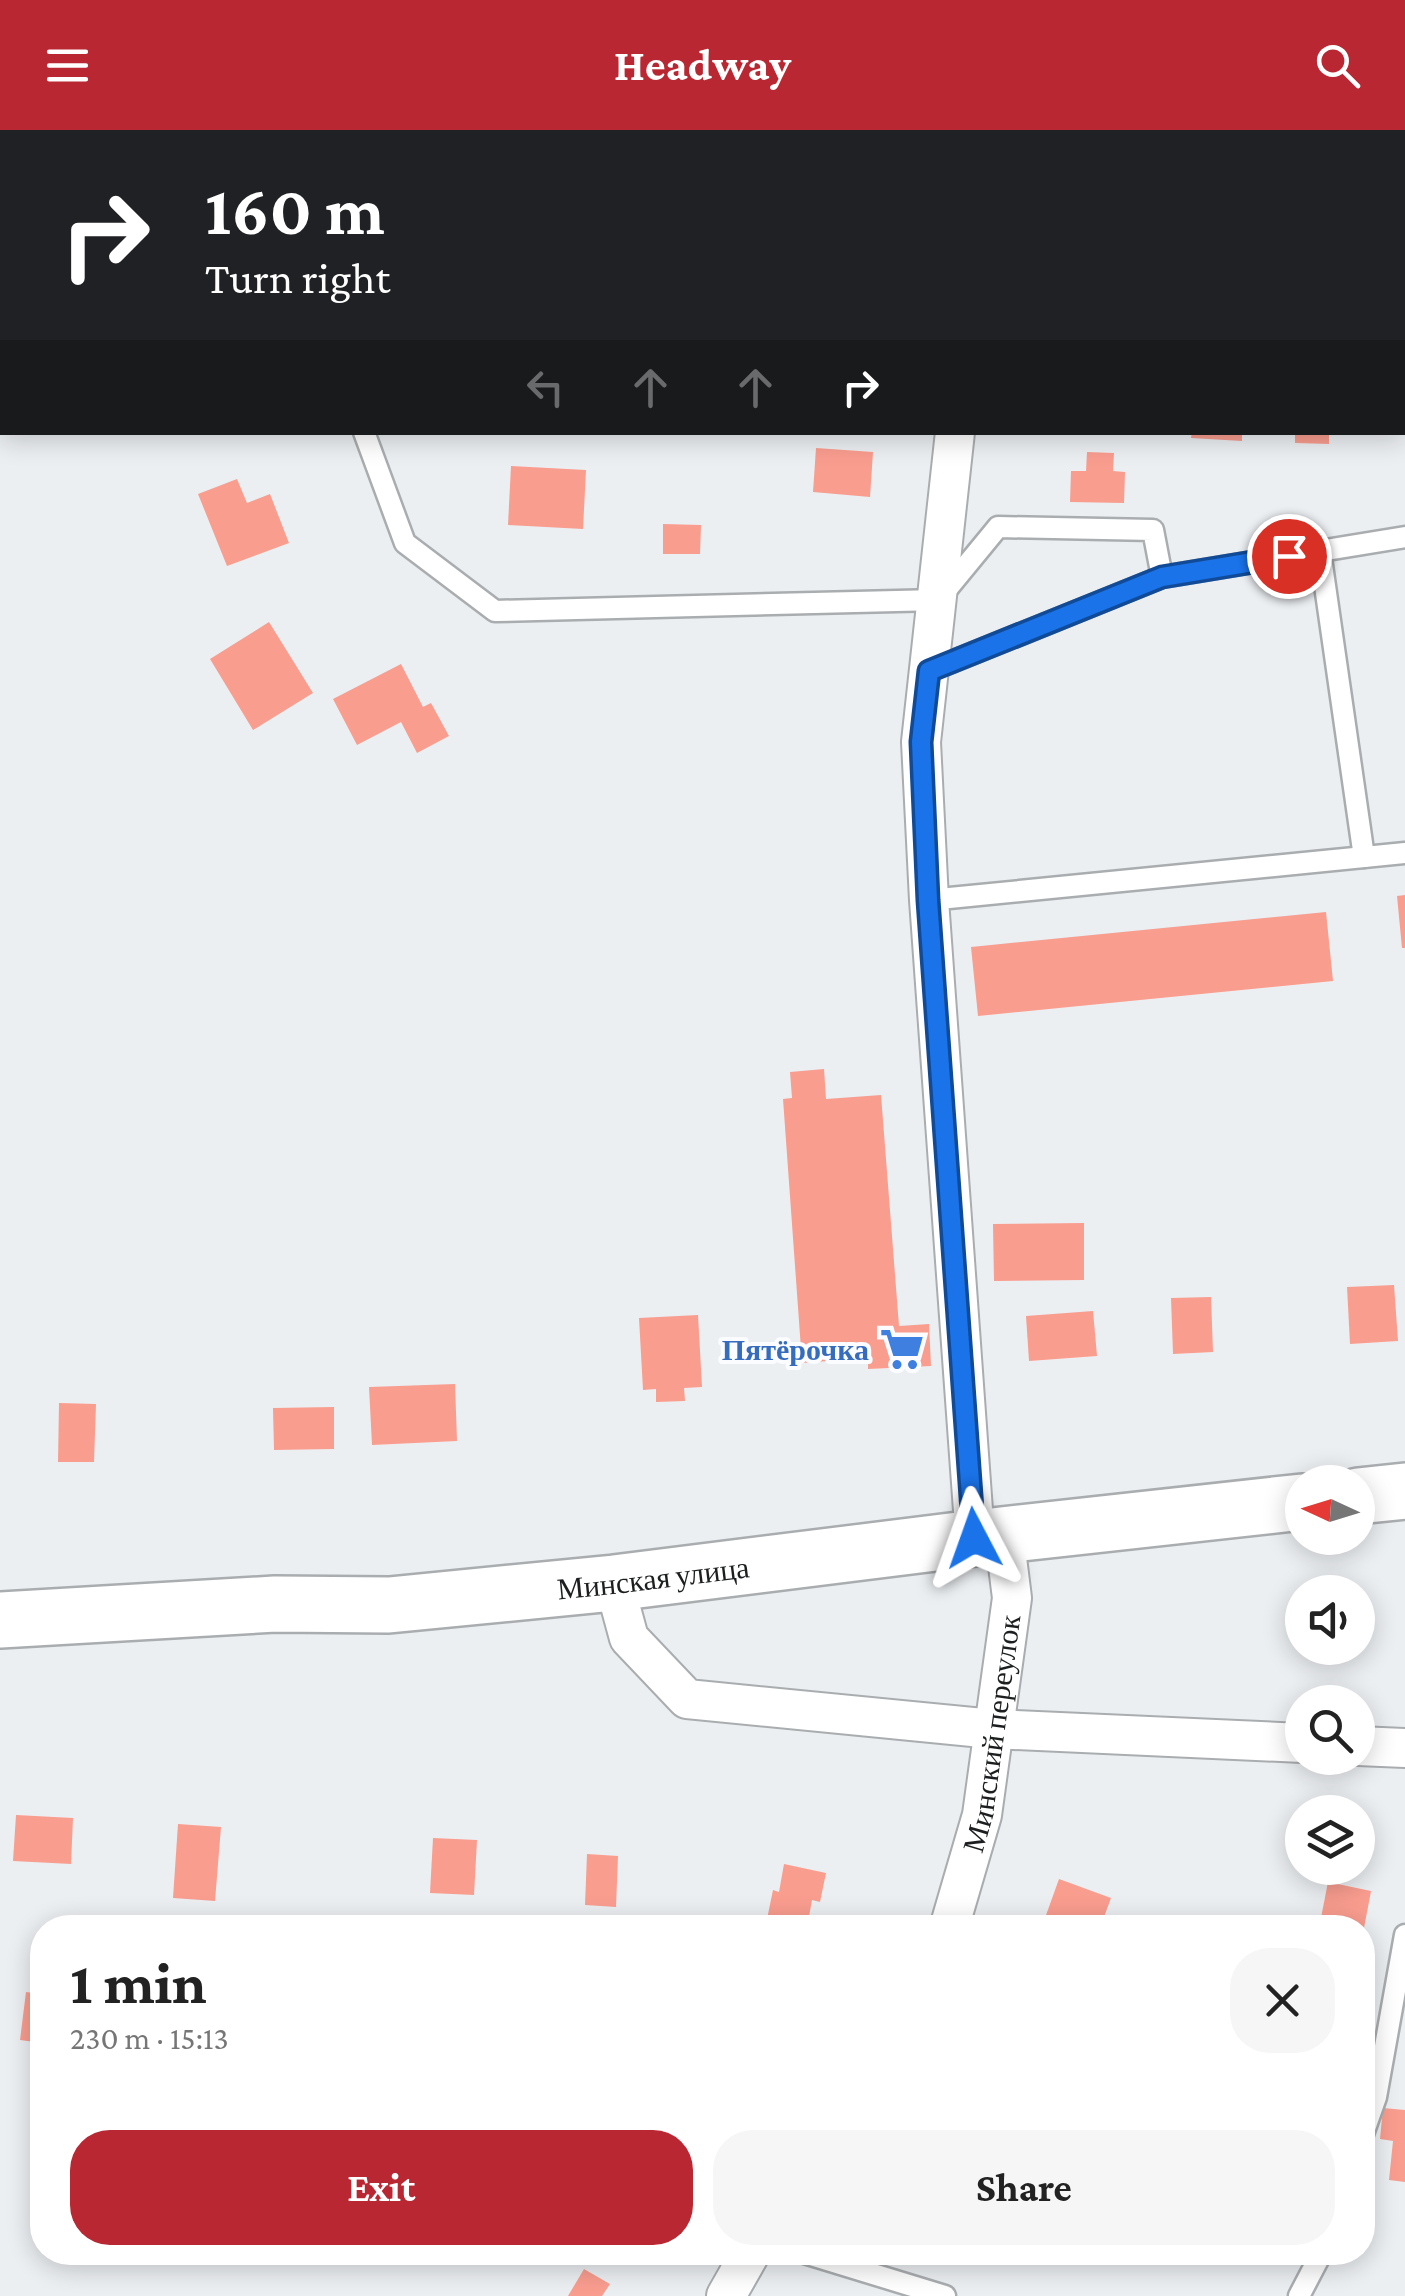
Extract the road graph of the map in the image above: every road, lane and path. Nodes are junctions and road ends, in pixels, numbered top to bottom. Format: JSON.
{"nodes":[{"id":1,"x":365,"y":435,"type":"edge"},
{"id":2,"x":955,"y":435,"type":"edge"},
{"id":3,"x":1405,"y":536,"type":"edge"},
{"id":4,"x":1320,"y":551,"type":"junction"},
{"id":5,"x":1162,"y":577,"type":"junction"},
{"id":6,"x":938,"y":600,"type":"junction"},
{"id":7,"x":929,"y":671,"type":"junction"},
{"id":8,"x":1405,"y":853,"type":"edge"},
{"id":9,"x":1364,"y":857,"type":"junction"},
{"id":10,"x":928,"y":900,"type":"junction"},
{"id":11,"x":1405,"y":1491,"type":"edge"},
{"id":12,"x":1375,"y":1494,"type":"edge"},
{"id":13,"x":1285,"y":1504,"type":"edge"},
{"id":14,"x":989,"y":1536,"type":"junction"},
{"id":15,"x":614,"y":1583,"type":"junction"},
{"id":16,"x":0,"y":1620,"type":"edge"},
{"id":17,"x":994,"y":1730,"type":"junction"},
{"id":18,"x":1285,"y":1742,"type":"edge"},
{"id":19,"x":1375,"y":1747,"type":"edge"},
{"id":20,"x":1405,"y":1748,"type":"edge"},
{"id":21,"x":953,"y":1915,"type":"edge"},
{"id":22,"x":1405,"y":1935,"type":"edge"},
{"id":23,"x":1375,"y":2100,"type":"edge"},
{"id":24,"x":744,"y":2265,"type":"edge"},
{"id":25,"x":844,"y":2265,"type":"edge"},
{"id":26,"x":1315,"y":2265,"type":"edge"},
{"id":27,"x":726,"y":2296,"type":"edge"},
{"id":28,"x":946,"y":2296,"type":"edge"},
{"id":29,"x":1299,"y":2296,"type":"edge"}],
"edges":[{"from":1,"to":6,"type":"lane"},
{"from":2,"to":6,"type":"street","name":"Минский переулок"},
{"from":3,"to":4,"type":"lane"},
{"from":4,"to":5,"type":"lane"},
{"from":4,"to":9,"type":"lane"},
{"from":5,"to":6,"type":"lane"},
{"from":5,"to":7,"type":"lane"},
{"from":6,"to":7,"type":"street","name":"Минский переулок"},
{"from":7,"to":10,"type":"street","name":"Минский переулок"},
{"from":8,"to":9,"type":"lane"},
{"from":9,"to":10,"type":"lane"},
{"from":10,"to":14,"type":"street","name":"Минский переулок"},
{"from":11,"to":12,"type":"main road"},
{"from":13,"to":14,"type":"main road","name":"Минская улица"},
{"from":14,"to":15,"type":"main road","name":"Минская улица"},
{"from":14,"to":17,"type":"street","name":"Минский переулок"},
{"from":15,"to":16,"type":"main road","name":"Минская улица"},
{"from":15,"to":17,"type":"street"},
{"from":17,"to":18,"type":"street"},
{"from":17,"to":21,"type":"street","name":"Минский переулок"},
{"from":19,"to":20,"type":"street"},
{"from":22,"to":23,"type":"lane"},
{"from":24,"to":27,"type":"street"},
{"from":25,"to":28,"type":"lane"},
{"from":26,"to":29,"type":"lane"}]}
